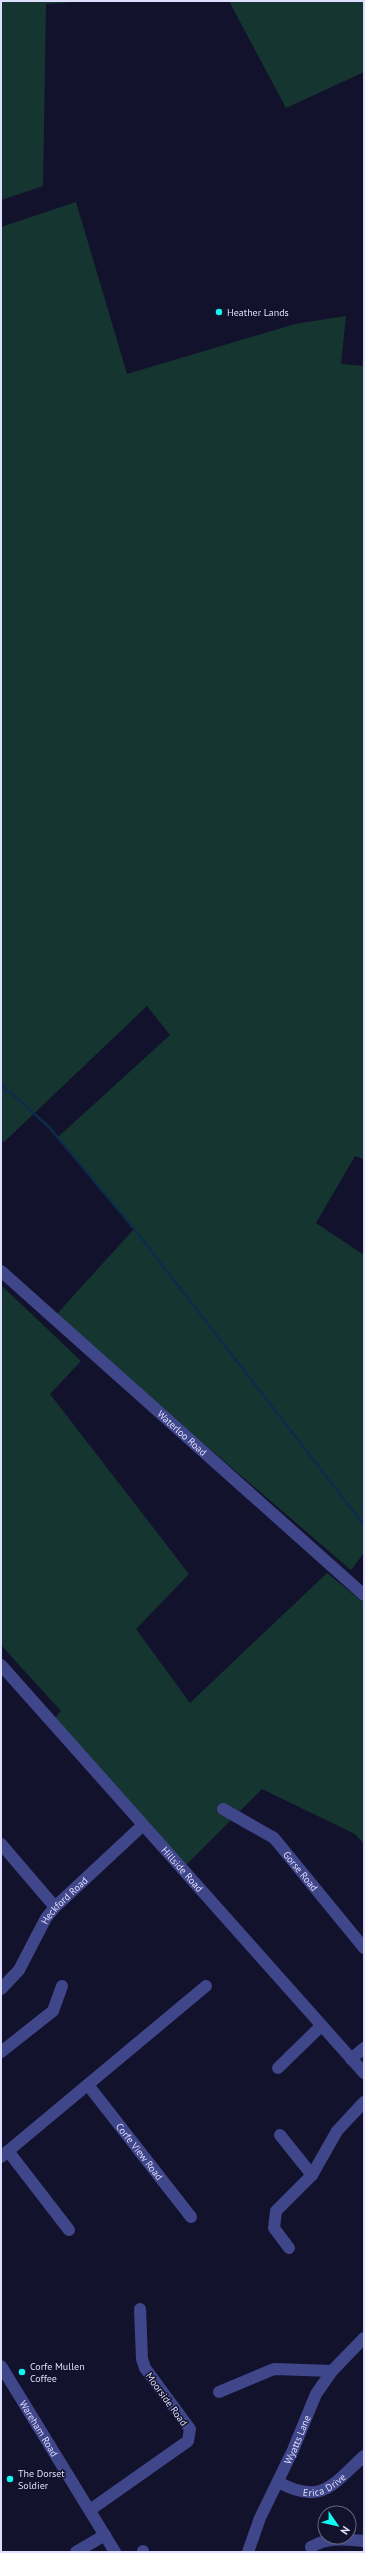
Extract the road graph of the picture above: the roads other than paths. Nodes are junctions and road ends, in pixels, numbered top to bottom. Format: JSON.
{"nodes":[{"id":1,"x":1,"y":1272,"type":"edge"},
{"id":2,"x":364,"y":1595,"type":"edge"},
{"id":3,"x":1,"y":1665,"type":"edge"},
{"id":4,"x":223,"y":1809,"type":"dead end"},
{"id":5,"x":143,"y":1825,"type":"junction"},
{"id":6,"x":1,"y":1844,"type":"edge"},
{"id":7,"x":54,"y":1907,"type":"junction"},
{"id":8,"x":364,"y":1948,"type":"edge"},
{"id":9,"x":62,"y":1986,"type":"dead end"},
{"id":10,"x":206,"y":1986,"type":"dead end"},
{"id":11,"x":1,"y":1989,"type":"edge"},
{"id":12,"x":321,"y":2026,"type":"junction"},
{"id":13,"x":364,"y":2048,"type":"edge"},
{"id":14,"x":1,"y":2052,"type":"edge"},
{"id":15,"x":351,"y":2059,"type":"junction"},
{"id":16,"x":278,"y":2068,"type":"dead end"},
{"id":17,"x":364,"y":2073,"type":"edge"},
{"id":18,"x":88,"y":2085,"type":"junction"},
{"id":19,"x":364,"y":2102,"type":"edge"},
{"id":20,"x":280,"y":2135,"type":"dead end"},
{"id":21,"x":5,"y":2154,"type":"edge"},
{"id":22,"x":312,"y":2175,"type":"junction"},
{"id":23,"x":191,"y":2217,"type":"dead end"},
{"id":24,"x":69,"y":2230,"type":"dead end"},
{"id":25,"x":289,"y":2248,"type":"dead end"},
{"id":26,"x":140,"y":2309,"type":"dead end"},
{"id":27,"x":364,"y":2338,"type":"edge"},
{"id":28,"x":1,"y":2366,"type":"edge"},
{"id":29,"x":332,"y":2371,"type":"junction"},
{"id":30,"x":219,"y":2392,"type":"dead end"},
{"id":31,"x":364,"y":2456,"type":"edge"},
{"id":32,"x":278,"y":2482,"type":"junction"},
{"id":33,"x":90,"y":2510,"type":"junction"},
{"id":34,"x":105,"y":2535,"type":"junction"},
{"id":35,"x":364,"y":2541,"type":"edge"},
{"id":36,"x":311,"y":2547,"type":"dead end"},
{"id":37,"x":76,"y":2552,"type":"edge"},
{"id":38,"x":115,"y":2552,"type":"edge"},
{"id":39,"x":248,"y":2552,"type":"edge"}],
"edges":[{"from":1,"to":2,"type":"street","name":"Waterloo Road"},
{"from":3,"to":5,"type":"street","name":"Hillside Road"},
{"from":4,"to":8,"type":"street","name":"Gorse Road"},
{"from":5,"to":7,"type":"street","name":"Heckford Road"},
{"from":5,"to":12,"type":"street","name":"Hillside Road"},
{"from":6,"to":7,"type":"street"},
{"from":7,"to":11,"type":"street","name":"Heckford Road"},
{"from":9,"to":14,"type":"street"},
{"from":10,"to":18,"type":"street"},
{"from":12,"to":15,"type":"street","name":"Hillside Road"},
{"from":12,"to":16,"type":"street"},
{"from":13,"to":15,"type":"street"},
{"from":15,"to":17,"type":"street","name":"Hillside Road"},
{"from":18,"to":21,"type":"street"},
{"from":18,"to":23,"type":"street","name":"Corfe View Road"},
{"from":19,"to":22,"type":"street"},
{"from":20,"to":22,"type":"street"},
{"from":21,"to":24,"type":"street"},
{"from":22,"to":25,"type":"street"},
{"from":26,"to":33,"type":"street","name":"Moorside Road"},
{"from":27,"to":29,"type":"street","name":"Wyatts Lane"},
{"from":28,"to":33,"type":"street","name":"Wareham Road"},
{"from":29,"to":30,"type":"street"},
{"from":29,"to":32,"type":"street","name":"Wyatts Lane"},
{"from":31,"to":32,"type":"street","name":"Erica Drive"},
{"from":32,"to":39,"type":"street","name":"Wyatts Lane"},
{"from":33,"to":34,"type":"street","name":"Wareham Road"},
{"from":34,"to":37,"type":"street"},
{"from":34,"to":38,"type":"street","name":"Wareham Road"},
{"from":35,"to":36,"type":"street"}]}
